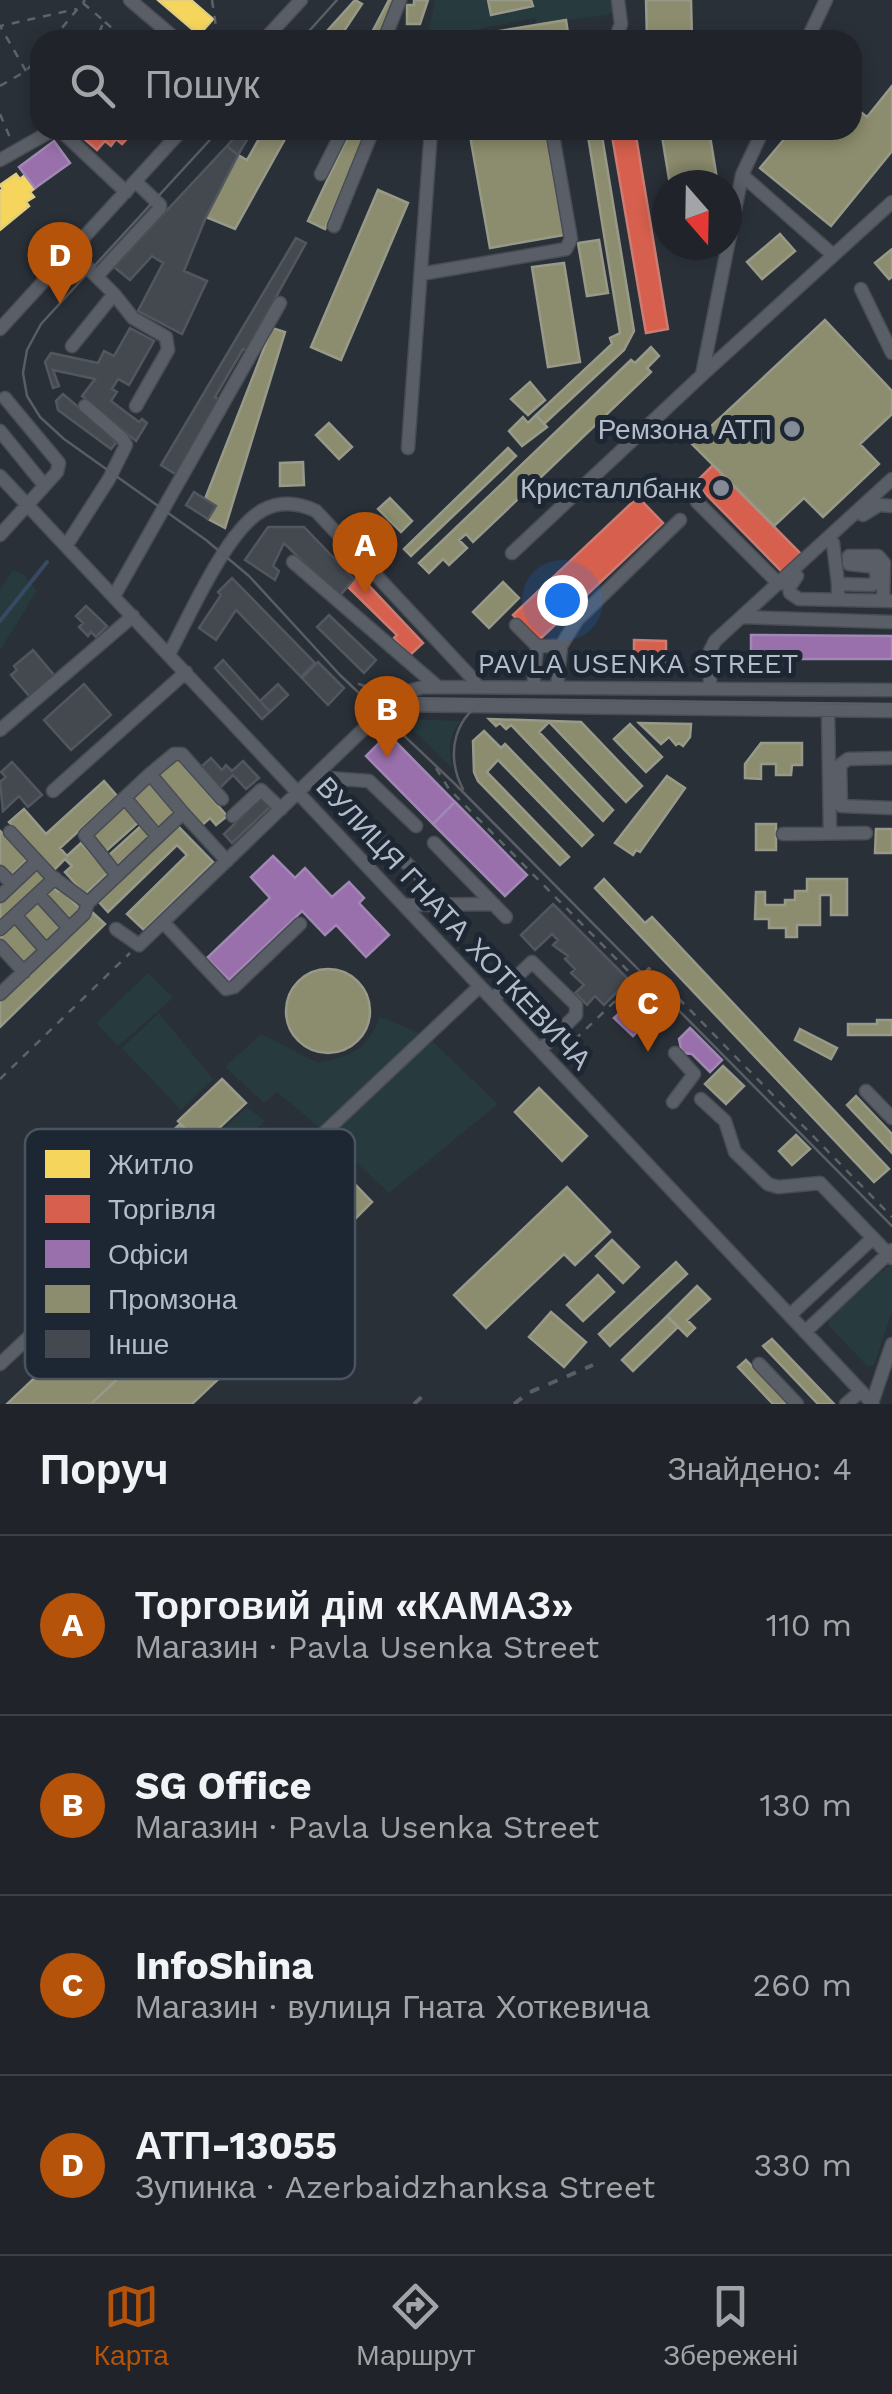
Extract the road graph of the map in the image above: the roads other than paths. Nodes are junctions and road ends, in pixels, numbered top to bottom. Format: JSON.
{"nodes":[{"id":1,"x":130,"y":0,"type":"edge"},
{"id":2,"x":301,"y":0,"type":"edge"},
{"id":3,"x":400,"y":0,"type":"edge"},
{"id":4,"x":618,"y":0,"type":"edge"},
{"id":5,"x":826,"y":0,"type":"edge"},
{"id":6,"x":165,"y":30,"type":"edge"},
{"id":7,"x":273,"y":30,"type":"edge"},
{"id":8,"x":388,"y":30,"type":"edge"},
{"id":9,"x":619,"y":30,"type":"edge"},
{"id":10,"x":812,"y":30,"type":"edge"},
{"id":11,"x":36,"y":140,"type":"edge"},
{"id":12,"x":72,"y":140,"type":"edge"},
{"id":13,"x":173,"y":140,"type":"edge"},
{"id":14,"x":338,"y":140,"type":"edge"},
{"id":15,"x":369,"y":140,"type":"edge"},
{"id":16,"x":430,"y":140,"type":"edge"},
{"id":17,"x":554,"y":140,"type":"edge"},
{"id":18,"x":759,"y":140,"type":"edge"},
{"id":19,"x":0,"y":160,"type":"edge"},
{"id":20,"x":320,"y":174,"type":"dead end"},
{"id":21,"x":742,"y":175,"type":"joint"},
{"id":22,"x":131,"y":187,"type":"junction"},
{"id":23,"x":892,"y":202,"type":"edge"},
{"id":24,"x":334,"y":226,"type":"dead end"},
{"id":25,"x":71,"y":251,"type":"junction"},
{"id":26,"x":834,"y":255,"type":"junction"},
{"id":27,"x":725,"y":260,"type":"edge"},
{"id":28,"x":420,"y":274,"type":"junction"},
{"id":29,"x":97,"y":276,"type":"junction"},
{"id":30,"x":861,"y":289,"type":"dead end"},
{"id":31,"x":114,"y":294,"type":"junction"},
{"id":32,"x":280,"y":303,"type":"dead end"},
{"id":33,"x":1,"y":327,"type":"edge"},
{"id":34,"x":72,"y":346,"type":"dead end"},
{"id":35,"x":892,"y":353,"type":"edge"},
{"id":36,"x":702,"y":375,"type":"junction"},
{"id":37,"x":5,"y":398,"type":"dead end"},
{"id":38,"x":84,"y":406,"type":"dead end"},
{"id":39,"x":136,"y":406,"type":"dead end"},
{"id":40,"x":0,"y":431,"type":"edge"},
{"id":41,"x":408,"y":448,"type":"dead end"},
{"id":42,"x":0,"y":476,"type":"edge"},
{"id":43,"x":892,"y":479,"type":"edge"},
{"id":44,"x":44,"y":485,"type":"junction"},
{"id":45,"x":697,"y":502,"type":"dead end"},
{"id":46,"x":26,"y":504,"type":"junction"},
{"id":47,"x":892,"y":506,"type":"edge"},
{"id":48,"x":680,"y":520,"type":"dead end"},
{"id":49,"x":0,"y":535,"type":"edge"},
{"id":50,"x":833,"y":542,"type":"junction"},
{"id":51,"x":66,"y":546,"type":"junction"},
{"id":52,"x":512,"y":552,"type":"dead end"},
{"id":53,"x":293,"y":562,"type":"dead end"},
{"id":54,"x":779,"y":584,"type":"junction"},
{"id":55,"x":838,"y":584,"type":"junction"},
{"id":56,"x":114,"y":596,"type":"junction"},
{"id":57,"x":838,"y":600,"type":"junction"},
{"id":58,"x":888,"y":601,"type":"edge"},
{"id":59,"x":133,"y":616,"type":"junction"},
{"id":60,"x":743,"y":618,"type":"junction"},
{"id":61,"x":892,"y":622,"type":"edge"},
{"id":62,"x":516,"y":625,"type":"dead end"},
{"id":63,"x":537,"y":646,"type":"junction"},
{"id":64,"x":561,"y":646,"type":"junction"},
{"id":65,"x":169,"y":654,"type":"junction"},
{"id":66,"x":186,"y":672,"type":"junction"},
{"id":67,"x":438,"y":687,"type":"junction"},
{"id":68,"x":478,"y":687,"type":"junction"},
{"id":69,"x":533,"y":688,"type":"junction"},
{"id":70,"x":557,"y":688,"type":"junction"},
{"id":71,"x":710,"y":688,"type":"junction"},
{"id":72,"x":892,"y":690,"type":"edge"},
{"id":73,"x":390,"y":705,"type":"junction"},
{"id":74,"x":828,"y":710,"type":"junction"},
{"id":75,"x":892,"y":711,"type":"edge"},
{"id":76,"x":0,"y":730,"type":"edge"},
{"id":77,"x":892,"y":758,"type":"edge"},
{"id":78,"x":150,"y":774,"type":"junction"},
{"id":79,"x":315,"y":777,"type":"junction"},
{"id":80,"x":53,"y":791,"type":"dead end"},
{"id":81,"x":298,"y":794,"type":"junction"},
{"id":82,"x":125,"y":798,"type":"junction"},
{"id":83,"x":222,"y":798,"type":"dead end"},
{"id":84,"x":892,"y":808,"type":"edge"},
{"id":85,"x":281,"y":809,"type":"junction"},
{"id":86,"x":184,"y":813,"type":"junction"},
{"id":87,"x":233,"y":816,"type":"dead end"},
{"id":88,"x":416,"y":826,"type":"dead end"},
{"id":89,"x":10,"y":832,"type":"dead end"},
{"id":90,"x":866,"y":833,"type":"dead end"},
{"id":91,"x":783,"y":834,"type":"dead end"},
{"id":92,"x":830,"y":834,"type":"junction"},
{"id":93,"x":158,"y":837,"type":"junction"},
{"id":94,"x":434,"y":843,"type":"dead end"},
{"id":95,"x":37,"y":860,"type":"junction"},
{"id":96,"x":227,"y":860,"type":"junction"},
{"id":97,"x":0,"y":872,"type":"edge"},
{"id":98,"x":418,"y":875,"type":"dead end"},
{"id":99,"x":117,"y":876,"type":"junction"},
{"id":100,"x":55,"y":878,"type":"junction"},
{"id":101,"x":12,"y":884,"type":"junction"},
{"id":102,"x":38,"y":894,"type":"junction"},
{"id":103,"x":0,"y":896,"type":"edge"},
{"id":104,"x":88,"y":903,"type":"junction"},
{"id":105,"x":493,"y":904,"type":"junction"},
{"id":106,"x":404,"y":905,"type":"junction"},
{"id":107,"x":15,"y":916,"type":"junction"},
{"id":108,"x":506,"y":917,"type":"dead end"},
{"id":109,"x":163,"y":922,"type":"junction"},
{"id":110,"x":300,"y":924,"type":"dead end"},
{"id":111,"x":70,"y":928,"type":"junction"},
{"id":112,"x":0,"y":929,"type":"edge"},
{"id":113,"x":116,"y":929,"type":"dead end"},
{"id":114,"x":0,"y":946,"type":"edge"},
{"id":115,"x":46,"y":950,"type":"junction"},
{"id":116,"x":24,"y":972,"type":"junction"},
{"id":117,"x":480,"y":986,"type":"junction"},
{"id":118,"x":0,"y":993,"type":"edge"},
{"id":119,"x":492,"y":999,"type":"junction"},
{"id":120,"x":540,"y":1050,"type":"junction"},
{"id":121,"x":675,"y":1053,"type":"dead end"},
{"id":122,"x":866,"y":1091,"type":"dead end"},
{"id":123,"x":701,"y":1099,"type":"dead end"},
{"id":124,"x":673,"y":1102,"type":"dead end"},
{"id":125,"x":892,"y":1118,"type":"edge"},
{"id":126,"x":328,"y":1129,"type":"edge"},
{"id":127,"x":873,"y":1238,"type":"junction"},
{"id":128,"x":891,"y":1254,"type":"edge"},
{"id":129,"x":790,"y":1315,"type":"junction"},
{"id":130,"x":805,"y":1332,"type":"junction"},
{"id":131,"x":25,"y":1341,"type":"edge"},
{"id":132,"x":892,"y":1344,"type":"edge"},
{"id":133,"x":0,"y":1364,"type":"edge"},
{"id":134,"x":759,"y":1364,"type":"dead end"},
{"id":135,"x":861,"y":1391,"type":"junction"},
{"id":136,"x":796,"y":1404,"type":"edge"},
{"id":137,"x":846,"y":1404,"type":"edge"},
{"id":138,"x":873,"y":1404,"type":"edge"}],
"edges":[{"from":1,"to":6,"type":"street"},
{"from":2,"to":7,"type":"street"},
{"from":3,"to":8,"type":"street"},
{"from":4,"to":9,"type":"street"},
{"from":5,"to":10,"type":"street"},
{"from":11,"to":19,"type":"street"},
{"from":12,"to":22,"type":"street"},
{"from":13,"to":22,"type":"street"},
{"from":14,"to":20,"type":"street"},
{"from":15,"to":24,"type":"street"},
{"from":16,"to":28,"type":"street"},
{"from":17,"to":28,"type":"street"},
{"from":18,"to":21,"type":"street"},
{"from":21,"to":26,"type":"street"},
{"from":22,"to":25,"type":"street"},
{"from":22,"to":29,"type":"street"},
{"from":23,"to":26,"type":"street"},
{"from":25,"to":29,"type":"street"},
{"from":25,"to":33,"type":"street"},
{"from":26,"to":36,"type":"street"},
{"from":27,"to":36,"type":"street"},
{"from":28,"to":41,"type":"street"},
{"from":29,"to":31,"type":"street"},
{"from":30,"to":35,"type":"street"},
{"from":31,"to":34,"type":"street"},
{"from":31,"to":39,"type":"street"},
{"from":32,"to":56,"type":"street"},
{"from":36,"to":52,"type":"street"},
{"from":37,"to":44,"type":"street"},
{"from":38,"to":51,"type":"street"},
{"from":40,"to":44,"type":"street"},
{"from":42,"to":46,"type":"street","name":"ВУЛИЦЯ ГНАТА ХОТКЕВИЧА"},
{"from":43,"to":54,"type":"street"},
{"from":44,"to":46,"type":"street"},
{"from":45,"to":54,"type":"street"},
{"from":46,"to":49,"type":"street"},
{"from":46,"to":51,"type":"street","name":"ВУЛИЦЯ ГНАТА ХОТКЕВИЧА"},
{"from":47,"to":50,"type":"street"},
{"from":48,"to":64,"type":"street"},
{"from":50,"to":55,"type":"street"},
{"from":50,"to":57,"type":"street"},
{"from":51,"to":56,"type":"street","name":"ВУЛИЦЯ ГНАТА ХОТКЕВИЧА"},
{"from":53,"to":67,"type":"street"},
{"from":54,"to":60,"type":"street"},
{"from":55,"to":57,"type":"street"},
{"from":55,"to":58,"type":"street"},
{"from":56,"to":59,"type":"street","name":"ВУЛИЦЯ ГНАТА ХОТКЕВИЧА"},
{"from":57,"to":58,"type":"street"},
{"from":59,"to":65,"type":"street","name":"ВУЛИЦЯ ГНАТА ХОТКЕВИЧА"},
{"from":59,"to":76,"type":"street"},
{"from":60,"to":61,"type":"street"},
{"from":60,"to":71,"type":"street"},
{"from":62,"to":63,"type":"street"},
{"from":63,"to":64,"type":"street"},
{"from":63,"to":69,"type":"street"},
{"from":64,"to":70,"type":"street"},
{"from":65,"to":66,"type":"street","name":"ВУЛИЦЯ ГНАТА ХОТКЕВИЧА"},
{"from":65,"to":68,"type":"street"},
{"from":66,"to":80,"type":"street"},
{"from":66,"to":81,"type":"street","name":"ВУЛИЦЯ ГНАТА ХОТКЕВИЧА"},
{"from":67,"to":68,"type":"street","name":"PAVLA USENKA STREET"},
{"from":67,"to":73,"type":"street","name":"PAVLA USENKA STREET"},
{"from":68,"to":69,"type":"street","name":"PAVLA USENKA STREET"},
{"from":69,"to":70,"type":"street","name":"PAVLA USENKA STREET"},
{"from":70,"to":71,"type":"street","name":"PAVLA USENKA STREET"},
{"from":71,"to":72,"type":"street","name":"PAVLA USENKA STREET"},
{"from":73,"to":74,"type":"street","name":"PAVLA USENKA STREET"},
{"from":73,"to":79,"type":"street","name":"PAVLA USENKA STREET"},
{"from":74,"to":75,"type":"street","name":"PAVLA USENKA STREET"},
{"from":74,"to":92,"type":"street"},
{"from":77,"to":84,"type":"street"},
{"from":78,"to":82,"type":"street"},
{"from":78,"to":83,"type":"street"},
{"from":78,"to":86,"type":"street"},
{"from":79,"to":81,"type":"street","name":"PAVLA USENKA STREET"},
{"from":79,"to":88,"type":"street"},
{"from":79,"to":98,"type":"street"},
{"from":81,"to":85,"type":"street","name":"PAVLA USENKA STREET"},
{"from":81,"to":106,"type":"street","name":"ВУЛИЦЯ ГНАТА ХОТКЕВИЧА"},
{"from":82,"to":93,"type":"street"},
{"from":82,"to":99,"type":"street"},
{"from":85,"to":87,"type":"street"},
{"from":85,"to":96,"type":"street","name":"PAVLA USENKA STREET"},
{"from":86,"to":93,"type":"street"},
{"from":86,"to":96,"type":"street"},
{"from":89,"to":95,"type":"street"},
{"from":90,"to":92,"type":"street"},
{"from":91,"to":92,"type":"street"},
{"from":93,"to":99,"type":"street"},
{"from":94,"to":105,"type":"street"},
{"from":95,"to":100,"type":"street"},
{"from":95,"to":101,"type":"street"},
{"from":96,"to":109,"type":"street","name":"PAVLA USENKA STREET"},
{"from":97,"to":101,"type":"street"},
{"from":99,"to":104,"type":"street"},
{"from":100,"to":102,"type":"street"},
{"from":100,"to":104,"type":"street"},
{"from":101,"to":103,"type":"street"},
{"from":102,"to":107,"type":"street"},
{"from":102,"to":111,"type":"street"},
{"from":104,"to":111,"type":"street"},
{"from":105,"to":106,"type":"street"},
{"from":105,"to":108,"type":"street"},
{"from":106,"to":117,"type":"street","name":"ВУЛИЦЯ ГНАТА ХОТКЕВИЧА"},
{"from":107,"to":112,"type":"street"},
{"from":107,"to":115,"type":"street"},
{"from":109,"to":110,"type":"street"},
{"from":109,"to":113,"type":"street","name":"PAVLA USENKA STREET"},
{"from":111,"to":115,"type":"street"},
{"from":114,"to":116,"type":"street"},
{"from":115,"to":116,"type":"street"},
{"from":116,"to":118,"type":"street"},
{"from":117,"to":119,"type":"street","name":"ВУЛИЦЯ ГНАТА ХОТКЕВИЧА"},
{"from":117,"to":126,"type":"street"},
{"from":119,"to":120,"type":"street","name":"ВУЛИЦЯ ГНАТА ХОТКЕВИЧА"},
{"from":119,"to":120,"type":"street"},
{"from":120,"to":129,"type":"street","name":"ВУЛИЦЯ ГНАТА ХОТКЕВИЧА"},
{"from":121,"to":124,"type":"street"},
{"from":122,"to":125,"type":"street"},
{"from":123,"to":127,"type":"street"},
{"from":127,"to":128,"type":"street"},
{"from":127,"to":129,"type":"street"},
{"from":128,"to":130,"type":"street"},
{"from":129,"to":130,"type":"street","name":"ВУЛИЦЯ ГНАТА ХОТКЕВИЧА"},
{"from":130,"to":135,"type":"street","name":"ВУЛИЦЯ ГНАТА ХОТКЕВИЧА"},
{"from":131,"to":133,"type":"street"},
{"from":132,"to":138,"type":"street"},
{"from":134,"to":136,"type":"street"},
{"from":135,"to":137,"type":"street"},
{"from":135,"to":138,"type":"street","name":"ВУЛИЦЯ ГНАТА ХОТКЕВИЧА"}]}
